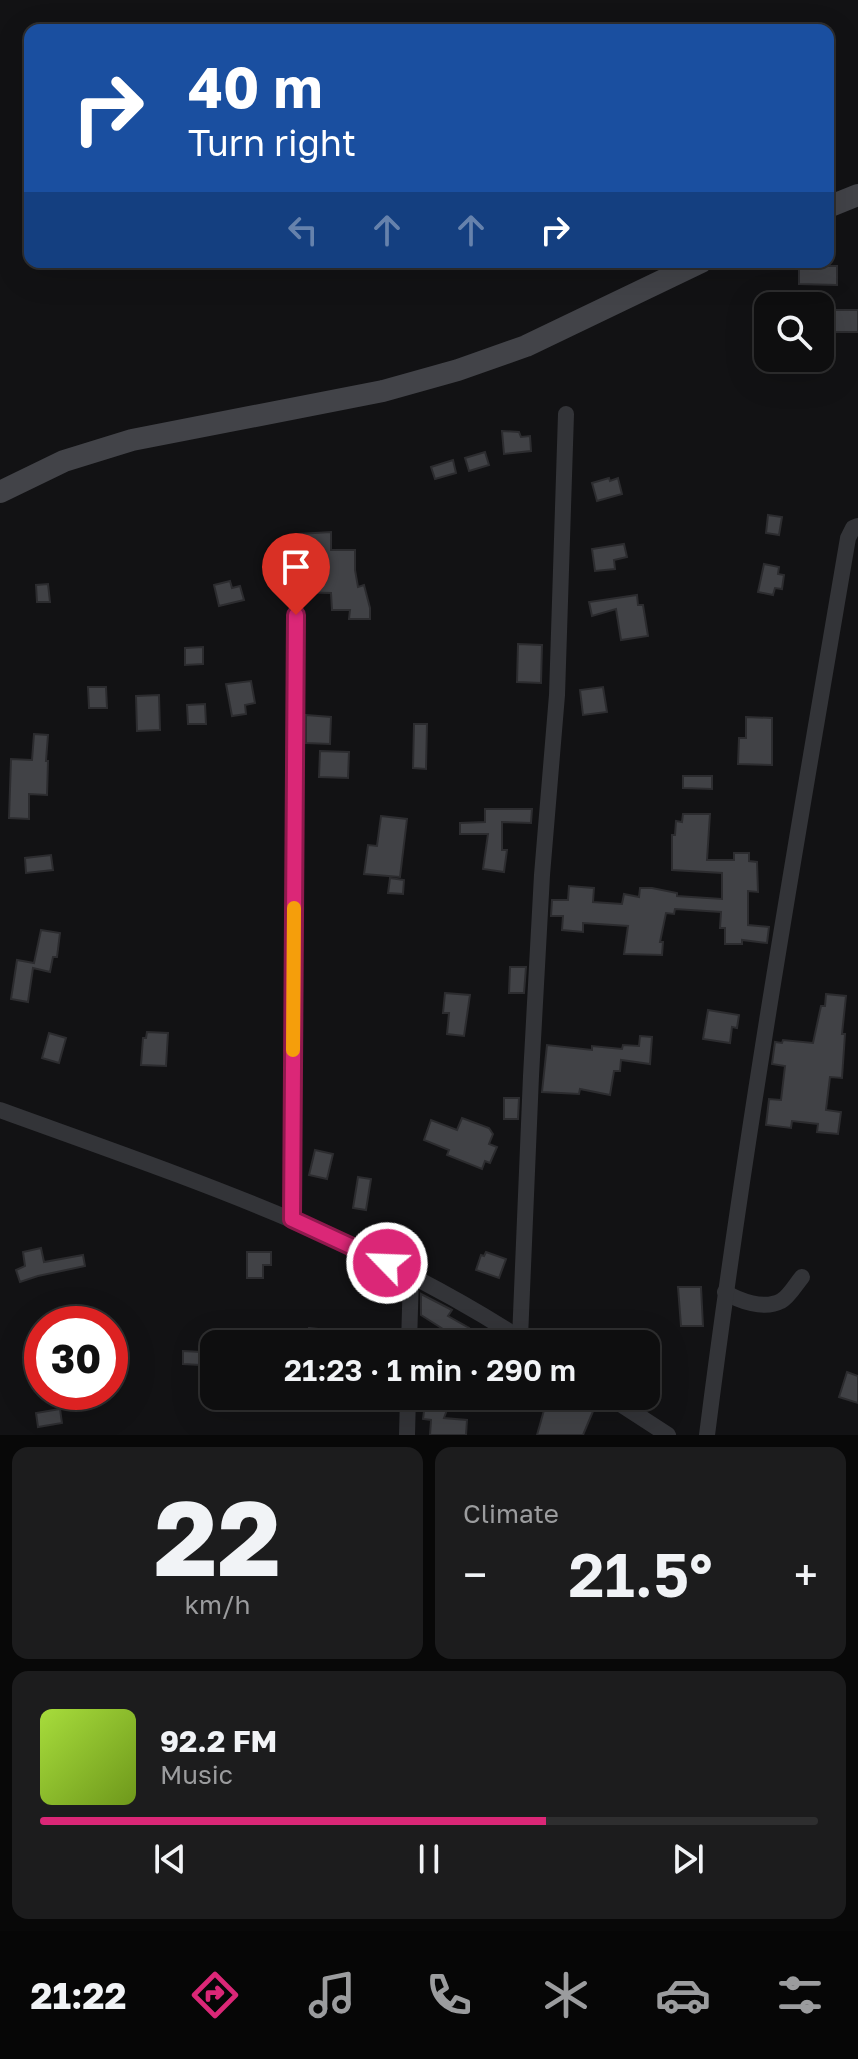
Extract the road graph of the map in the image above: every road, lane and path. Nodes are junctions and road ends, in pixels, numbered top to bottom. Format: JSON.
{"nodes":[{"id":1,"x":858,"y":195,"type":"edge"},
{"id":2,"x":834,"y":205,"type":"edge"},
{"id":3,"x":688,"y":268,"type":"edge"},
{"id":4,"x":566,"y":414,"type":"dead end"},
{"id":5,"x":0,"y":492,"type":"edge"},
{"id":6,"x":858,"y":526,"type":"edge"},
{"id":7,"x":296,"y":615,"type":"dead end"},
{"id":8,"x":0,"y":1110,"type":"edge"},
{"id":9,"x":292,"y":1219,"type":"junction"},
{"id":10,"x":411,"y":1274,"type":"junction"},
{"id":11,"x":802,"y":1277,"type":"dead end"},
{"id":12,"x":725,"y":1292,"type":"junction"},
{"id":13,"x":409,"y":1330,"type":"edge"},
{"id":14,"x":505,"y":1330,"type":"edge"},
{"id":15,"x":524,"y":1330,"type":"edge"},
{"id":16,"x":408,"y":1410,"type":"edge"},
{"id":17,"x":630,"y":1410,"type":"edge"},
{"id":18,"x":407,"y":1435,"type":"edge"},
{"id":19,"x":668,"y":1435,"type":"edge"},
{"id":20,"x":707,"y":1435,"type":"edge"}],
"edges":[{"from":1,"to":2,"type":"main road"},
{"from":3,"to":5,"type":"main road"},
{"from":4,"to":15,"type":"street"},
{"from":6,"to":12,"type":"street"},
{"from":7,"to":9,"type":"street"},
{"from":8,"to":9,"type":"street"},
{"from":9,"to":10,"type":"street"},
{"from":10,"to":13,"type":"street"},
{"from":10,"to":14,"type":"street"},
{"from":11,"to":12,"type":"street"},
{"from":12,"to":20,"type":"street"},
{"from":16,"to":18,"type":"street"},
{"from":17,"to":19,"type":"street"}]}
